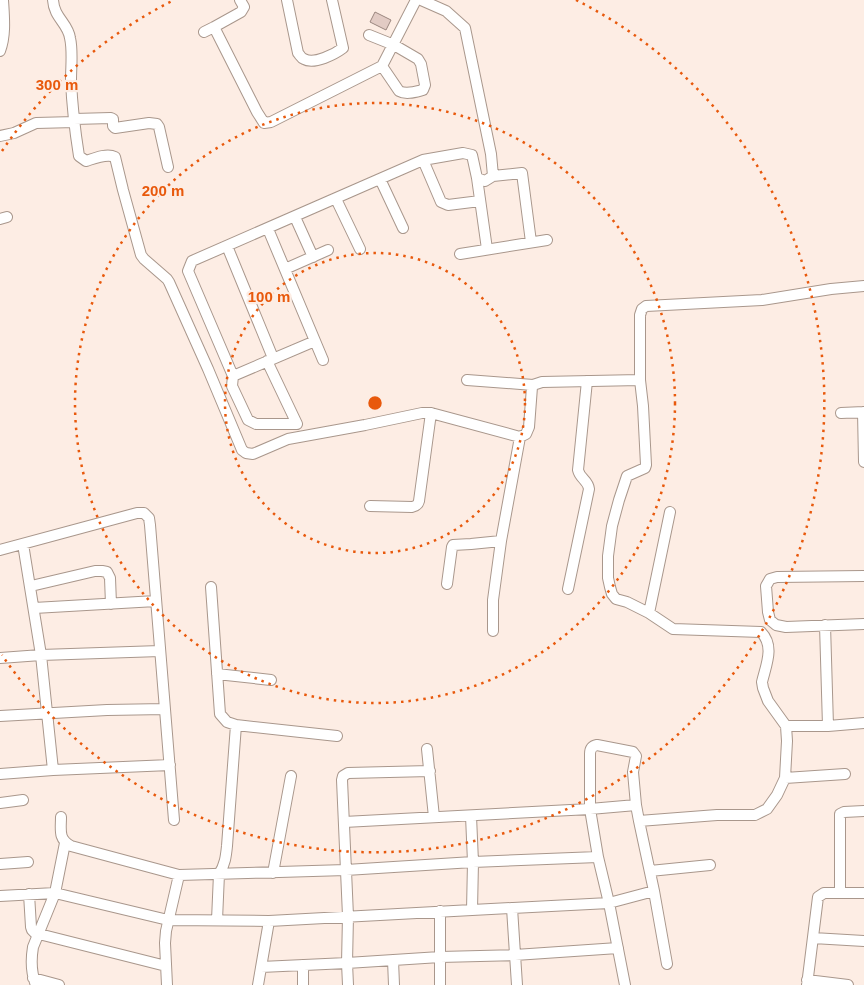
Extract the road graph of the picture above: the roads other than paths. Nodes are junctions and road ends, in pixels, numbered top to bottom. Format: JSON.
{"nodes":[{"id":1,"x":3,"y":0,"type":"edge"},
{"id":2,"x":53,"y":0,"type":"edge"},
{"id":3,"x":240,"y":0,"type":"edge"},
{"id":4,"x":287,"y":0,"type":"edge"},
{"id":5,"x":332,"y":0,"type":"edge"},
{"id":6,"x":416,"y":0,"type":"edge"},
{"id":7,"x":421,"y":0,"type":"edge"},
{"id":8,"x":369,"y":35,"type":"dead end"},
{"id":9,"x":394,"y":45,"type":"junction"},
{"id":10,"x":0,"y":51,"type":"edge"},
{"id":11,"x":382,"y":66,"type":"junction"},
{"id":12,"x":74,"y":120,"type":"junction"},
{"id":13,"x":0,"y":136,"type":"edge"},
{"id":14,"x":423,"y":160,"type":"junction"},
{"id":15,"x":168,"y":167,"type":"dead end"},
{"id":16,"x":493,"y":176,"type":"junction"},
{"id":17,"x":477,"y":178,"type":"junction"},
{"id":18,"x":380,"y":179,"type":"junction"},
{"id":19,"x":336,"y":198,"type":"junction"},
{"id":20,"x":480,"y":201,"type":"junction"},
{"id":21,"x":295,"y":217,"type":"junction"},
{"id":22,"x":403,"y":228,"type":"dead end"},
{"id":23,"x":268,"y":229,"type":"junction"},
{"id":24,"x":547,"y":240,"type":"dead end"},
{"id":25,"x":531,"y":242,"type":"junction"},
{"id":26,"x":227,"y":246,"type":"junction"},
{"id":27,"x":360,"y":248,"type":"dead end"},
{"id":28,"x":487,"y":249,"type":"junction"},
{"id":29,"x":328,"y":250,"type":"dead end"},
{"id":30,"x":460,"y":254,"type":"dead end"},
{"id":31,"x":313,"y":257,"type":"junction"},
{"id":32,"x":285,"y":269,"type":"junction"},
{"id":33,"x":864,"y":286,"type":"edge"},
{"id":34,"x":315,"y":341,"type":"junction"},
{"id":35,"x":270,"y":359,"type":"junction"},
{"id":36,"x":323,"y":360,"type":"dead end"},
{"id":37,"x":233,"y":376,"type":"junction"},
{"id":38,"x":467,"y":380,"type":"dead end"},
{"id":39,"x":640,"y":380,"type":"junction"},
{"id":40,"x":587,"y":381,"type":"junction"},
{"id":41,"x":533,"y":385,"type":"junction"},
{"id":42,"x":863,"y":412,"type":"edge"},
{"id":43,"x":431,"y":413,"type":"junction"},
{"id":44,"x":840,"y":413,"type":"dead end"},
{"id":45,"x":520,"y":437,"type":"junction"},
{"id":46,"x":864,"y":462,"type":"edge"},
{"id":47,"x":370,"y":506,"type":"dead end"},
{"id":48,"x":670,"y":512,"type":"dead end"},
{"id":49,"x":501,"y":541,"type":"junction"},
{"id":50,"x":23,"y":544,"type":"junction"},
{"id":51,"x":0,"y":550,"type":"edge"},
{"id":52,"x":864,"y":576,"type":"edge"},
{"id":53,"x":447,"y":584,"type":"dead end"},
{"id":54,"x":31,"y":586,"type":"junction"},
{"id":55,"x":211,"y":587,"type":"dead end"},
{"id":56,"x":568,"y":590,"type":"dead end"},
{"id":57,"x":156,"y":600,"type":"junction"},
{"id":58,"x":111,"y":604,"type":"junction"},
{"id":59,"x":34,"y":608,"type":"junction"},
{"id":60,"x":650,"y":613,"type":"junction"},
{"id":61,"x":864,"y":624,"type":"edge"},
{"id":62,"x":825,"y":625,"type":"junction"},
{"id":63,"x":493,"y":631,"type":"dead end"},
{"id":64,"x":160,"y":651,"type":"junction"},
{"id":65,"x":41,"y":655,"type":"junction"},
{"id":66,"x":0,"y":658,"type":"edge"},
{"id":67,"x":217,"y":674,"type":"junction"},
{"id":68,"x":271,"y":680,"type":"dead end"},
{"id":69,"x":165,"y":709,"type":"junction"},
{"id":70,"x":48,"y":713,"type":"junction"},
{"id":71,"x":0,"y":716,"type":"edge"},
{"id":72,"x":864,"y":723,"type":"edge"},
{"id":73,"x":236,"y":725,"type":"junction"},
{"id":74,"x":786,"y":726,"type":"junction"},
{"id":75,"x":828,"y":726,"type":"junction"},
{"id":76,"x":337,"y":736,"type":"dead end"},
{"id":77,"x":428,"y":749,"type":"dead end"},
{"id":78,"x":170,"y":765,"type":"junction"},
{"id":79,"x":54,"y":770,"type":"junction"},
{"id":80,"x":430,"y":771,"type":"junction"},
{"id":81,"x":0,"y":774,"type":"edge"},
{"id":82,"x":845,"y":774,"type":"dead end"},
{"id":83,"x":291,"y":776,"type":"dead end"},
{"id":84,"x":785,"y":778,"type":"junction"},
{"id":85,"x":23,"y":800,"type":"dead end"},
{"id":86,"x":0,"y":802,"type":"edge"},
{"id":87,"x":636,"y":805,"type":"junction"},
{"id":88,"x":590,"y":810,"type":"junction"},
{"id":89,"x":864,"y":811,"type":"edge"},
{"id":90,"x":471,"y":816,"type":"junction"},
{"id":91,"x":61,"y":817,"type":"dead end"},
{"id":92,"x":434,"y":817,"type":"junction"},
{"id":93,"x":174,"y":820,"type":"dead end"},
{"id":94,"x":639,"y":821,"type":"junction"},
{"id":95,"x":344,"y":822,"type":"junction"},
{"id":96,"x":65,"y":843,"type":"junction"},
{"id":97,"x":598,"y":857,"type":"junction"},
{"id":98,"x":28,"y":862,"type":"dead end"},
{"id":99,"x":473,"y":862,"type":"junction"},
{"id":100,"x":0,"y":864,"type":"edge"},
{"id":101,"x":710,"y":865,"type":"dead end"},
{"id":102,"x":346,"y":870,"type":"junction"},
{"id":103,"x":650,"y":871,"type":"junction"},
{"id":104,"x":274,"y":873,"type":"junction"},
{"id":105,"x":179,"y":874,"type":"junction"},
{"id":106,"x":219,"y":874,"type":"junction"},
{"id":107,"x":654,"y":891,"type":"junction"},
{"id":108,"x":55,"y":893,"type":"junction"},
{"id":109,"x":840,"y":893,"type":"junction"},
{"id":110,"x":864,"y":893,"type":"edge"},
{"id":111,"x":29,"y":894,"type":"junction"},
{"id":112,"x":0,"y":896,"type":"edge"},
{"id":113,"x":609,"y":903,"type":"junction"},
{"id":114,"x":512,"y":908,"type":"junction"},
{"id":115,"x":472,"y":910,"type":"junction"},
{"id":116,"x":440,"y":911,"type":"junction"},
{"id":117,"x":348,"y":916,"type":"junction"},
{"id":118,"x":168,"y":920,"type":"junction"},
{"id":119,"x":217,"y":920,"type":"junction"},
{"id":120,"x":269,"y":920,"type":"junction"},
{"id":121,"x":38,"y":934,"type":"junction"},
{"id":122,"x":813,"y":938,"type":"junction"},
{"id":123,"x":864,"y":941,"type":"edge"},
{"id":124,"x":618,"y":948,"type":"junction"},
{"id":125,"x":515,"y":955,"type":"junction"},
{"id":126,"x":440,"y":958,"type":"junction"},
{"id":127,"x":393,"y":960,"type":"junction"},
{"id":128,"x":347,"y":963,"type":"junction"},
{"id":129,"x":667,"y":964,"type":"dead end"},
{"id":130,"x":303,"y":965,"type":"junction"},
{"id":131,"x":166,"y":966,"type":"junction"},
{"id":132,"x":261,"y":967,"type":"junction"},
{"id":133,"x":34,"y":982,"type":"edge"},
{"id":134,"x":807,"y":983,"type":"edge"},
{"id":135,"x":59,"y":985,"type":"edge"},
{"id":136,"x":167,"y":985,"type":"edge"},
{"id":137,"x":258,"y":985,"type":"edge"},
{"id":138,"x":303,"y":985,"type":"edge"},
{"id":139,"x":348,"y":985,"type":"edge"},
{"id":140,"x":394,"y":985,"type":"edge"},
{"id":141,"x":440,"y":985,"type":"edge"},
{"id":142,"x":517,"y":985,"type":"edge"},
{"id":143,"x":625,"y":985,"type":"edge"},
{"id":144,"x":848,"y":985,"type":"edge"}],
"edges":[{"from":1,"to":10,"type":"street"},
{"from":2,"to":12,"type":"street"},
{"from":3,"to":11,"type":"street"},
{"from":4,"to":5,"type":"street"},
{"from":6,"to":9,"type":"street"},
{"from":7,"to":16,"type":"street"},
{"from":8,"to":9,"type":"street"},
{"from":9,"to":11,"type":"street"},
{"from":9,"to":11,"type":"street"},
{"from":12,"to":13,"type":"street"},
{"from":12,"to":15,"type":"street"},
{"from":12,"to":43,"type":"street"},
{"from":14,"to":17,"type":"street"},
{"from":14,"to":18,"type":"street"},
{"from":14,"to":20,"type":"street"},
{"from":16,"to":17,"type":"street"},
{"from":16,"to":25,"type":"street"},
{"from":17,"to":20,"type":"street"},
{"from":18,"to":19,"type":"street"},
{"from":18,"to":22,"type":"street"},
{"from":19,"to":21,"type":"street"},
{"from":19,"to":27,"type":"street"},
{"from":20,"to":28,"type":"street"},
{"from":21,"to":23,"type":"street"},
{"from":21,"to":31,"type":"street"},
{"from":23,"to":26,"type":"street"},
{"from":23,"to":32,"type":"street"},
{"from":24,"to":25,"type":"street"},
{"from":25,"to":28,"type":"street"},
{"from":26,"to":35,"type":"street"},
{"from":26,"to":37,"type":"street"},
{"from":28,"to":30,"type":"street"},
{"from":29,"to":31,"type":"street"},
{"from":31,"to":32,"type":"street"},
{"from":32,"to":34,"type":"street"},
{"from":33,"to":39,"type":"street"},
{"from":34,"to":35,"type":"street"},
{"from":34,"to":36,"type":"street"},
{"from":35,"to":37,"type":"street"},
{"from":35,"to":37,"type":"street"},
{"from":38,"to":41,"type":"street"},
{"from":39,"to":40,"type":"street"},
{"from":39,"to":60,"type":"street"},
{"from":40,"to":41,"type":"street"},
{"from":40,"to":56,"type":"street"},
{"from":41,"to":45,"type":"street"},
{"from":42,"to":44,"type":"street"},
{"from":42,"to":46,"type":"street"},
{"from":43,"to":45,"type":"street"},
{"from":43,"to":47,"type":"street"},
{"from":45,"to":49,"type":"street"},
{"from":48,"to":60,"type":"street"},
{"from":49,"to":53,"type":"street"},
{"from":49,"to":63,"type":"street"},
{"from":50,"to":51,"type":"street"},
{"from":50,"to":54,"type":"street"},
{"from":50,"to":57,"type":"street"},
{"from":52,"to":62,"type":"street"},
{"from":54,"to":58,"type":"street"},
{"from":54,"to":59,"type":"street"},
{"from":55,"to":67,"type":"street"},
{"from":57,"to":58,"type":"street"},
{"from":57,"to":64,"type":"street"},
{"from":58,"to":59,"type":"street"},
{"from":59,"to":65,"type":"street"},
{"from":60,"to":74,"type":"street"},
{"from":61,"to":62,"type":"street"},
{"from":62,"to":75,"type":"street"},
{"from":64,"to":65,"type":"street"},
{"from":64,"to":69,"type":"street"},
{"from":65,"to":66,"type":"street"},
{"from":65,"to":70,"type":"street"},
{"from":67,"to":68,"type":"street"},
{"from":67,"to":73,"type":"street"},
{"from":69,"to":70,"type":"street"},
{"from":69,"to":78,"type":"street"},
{"from":70,"to":71,"type":"street"},
{"from":70,"to":79,"type":"street"},
{"from":72,"to":75,"type":"street"},
{"from":73,"to":76,"type":"street"},
{"from":73,"to":106,"type":"street"},
{"from":74,"to":75,"type":"street"},
{"from":74,"to":84,"type":"street"},
{"from":77,"to":80,"type":"street"},
{"from":78,"to":79,"type":"street"},
{"from":78,"to":93,"type":"street"},
{"from":79,"to":81,"type":"street"},
{"from":80,"to":92,"type":"street"},
{"from":80,"to":95,"type":"street"},
{"from":82,"to":84,"type":"street"},
{"from":83,"to":104,"type":"street"},
{"from":84,"to":94,"type":"street"},
{"from":85,"to":86,"type":"street"},
{"from":87,"to":88,"type":"street"},
{"from":87,"to":88,"type":"street"},
{"from":87,"to":94,"type":"street"},
{"from":88,"to":90,"type":"street"},
{"from":88,"to":97,"type":"street"},
{"from":89,"to":109,"type":"street"},
{"from":90,"to":92,"type":"street"},
{"from":90,"to":99,"type":"street"},
{"from":91,"to":96,"type":"street"},
{"from":92,"to":95,"type":"street"},
{"from":94,"to":103,"type":"street"},
{"from":95,"to":102,"type":"street"},
{"from":96,"to":105,"type":"street"},
{"from":96,"to":108,"type":"street"},
{"from":97,"to":99,"type":"street"},
{"from":97,"to":113,"type":"street"},
{"from":98,"to":100,"type":"street"},
{"from":99,"to":102,"type":"street"},
{"from":99,"to":115,"type":"street"},
{"from":101,"to":103,"type":"street"},
{"from":102,"to":104,"type":"street"},
{"from":102,"to":117,"type":"street"},
{"from":103,"to":107,"type":"street"},
{"from":104,"to":106,"type":"street"},
{"from":105,"to":106,"type":"street"},
{"from":105,"to":118,"type":"street"},
{"from":106,"to":119,"type":"street"},
{"from":107,"to":113,"type":"street"},
{"from":107,"to":129,"type":"street"},
{"from":108,"to":111,"type":"street"},
{"from":108,"to":118,"type":"street"},
{"from":108,"to":121,"type":"street"},
{"from":109,"to":110,"type":"street"},
{"from":109,"to":122,"type":"street"},
{"from":111,"to":112,"type":"street"},
{"from":111,"to":121,"type":"street"},
{"from":113,"to":114,"type":"street"},
{"from":113,"to":124,"type":"street"},
{"from":114,"to":115,"type":"street"},
{"from":114,"to":125,"type":"street"},
{"from":115,"to":116,"type":"street"},
{"from":116,"to":117,"type":"street"},
{"from":116,"to":126,"type":"street"},
{"from":117,"to":120,"type":"street"},
{"from":117,"to":128,"type":"street"},
{"from":118,"to":119,"type":"street"},
{"from":118,"to":131,"type":"street"},
{"from":119,"to":120,"type":"street"},
{"from":120,"to":132,"type":"street"},
{"from":121,"to":131,"type":"street"},
{"from":121,"to":133,"type":"street"},
{"from":122,"to":123,"type":"street"},
{"from":122,"to":134,"type":"street"},
{"from":124,"to":125,"type":"street"},
{"from":124,"to":143,"type":"street"},
{"from":125,"to":126,"type":"street"},
{"from":125,"to":142,"type":"street"},
{"from":126,"to":127,"type":"street"},
{"from":126,"to":141,"type":"street"},
{"from":127,"to":128,"type":"street"},
{"from":127,"to":140,"type":"street"},
{"from":128,"to":130,"type":"street"},
{"from":128,"to":139,"type":"street"},
{"from":130,"to":132,"type":"street"},
{"from":130,"to":138,"type":"street"},
{"from":131,"to":136,"type":"street"},
{"from":132,"to":137,"type":"street"},
{"from":133,"to":135,"type":"street"},
{"from":134,"to":144,"type":"street"}]}
